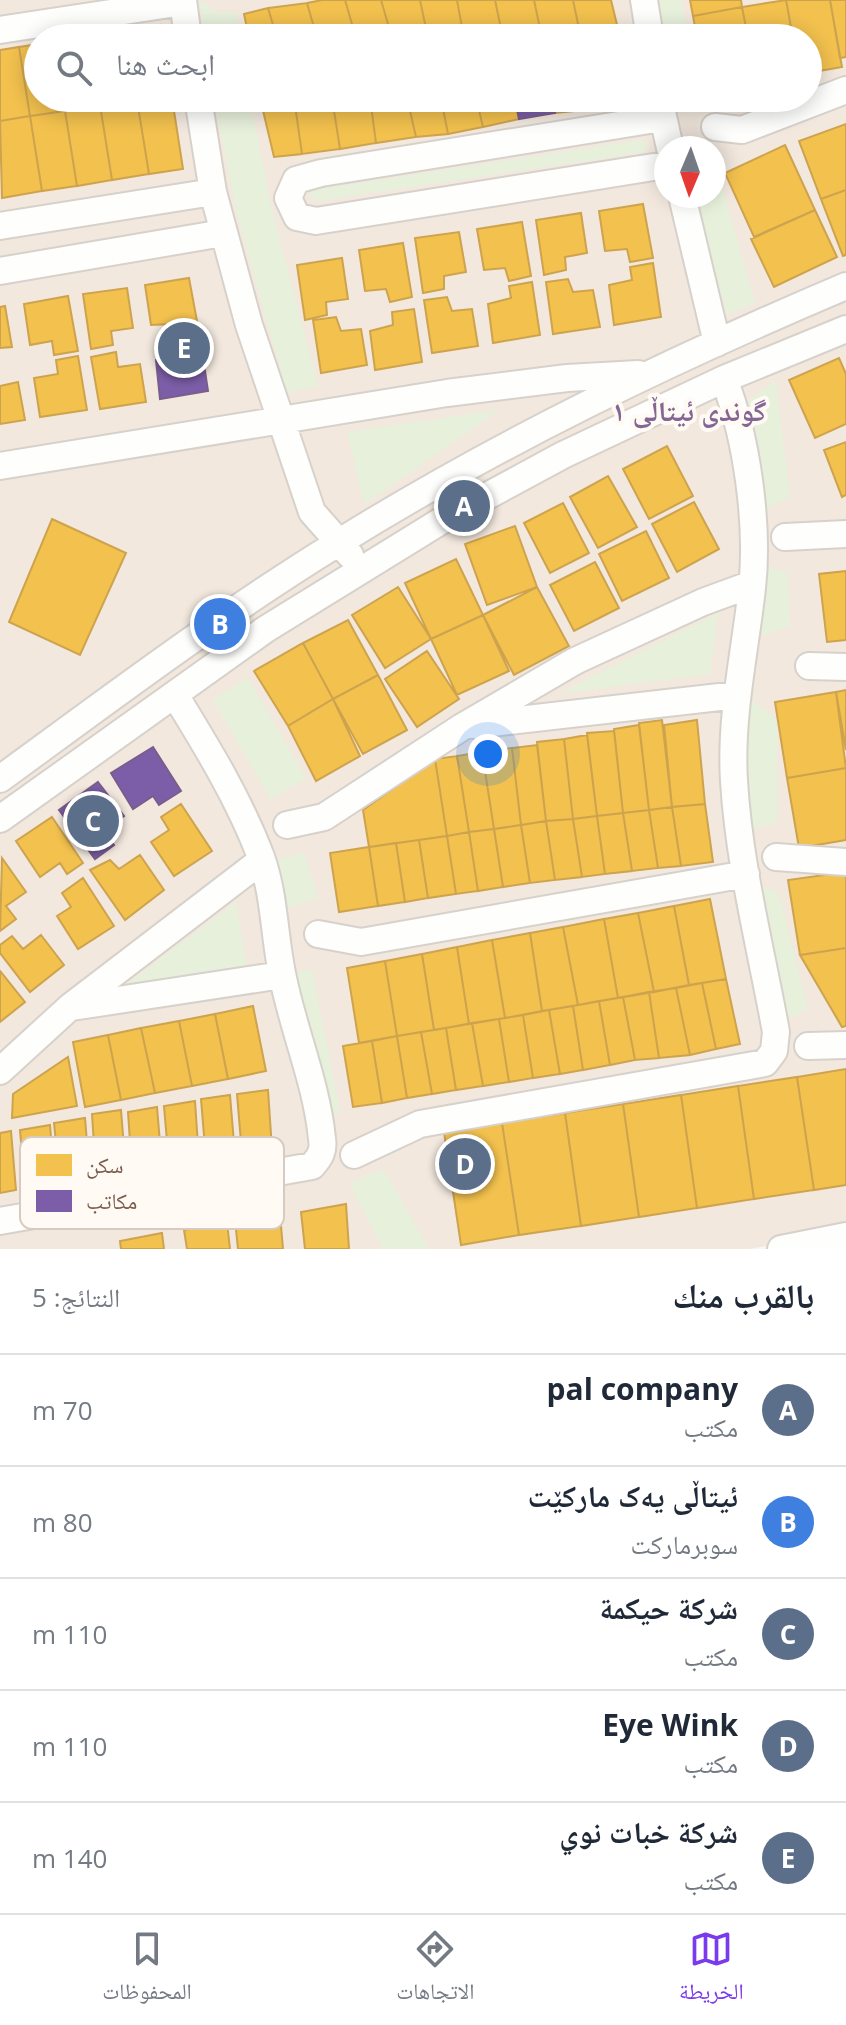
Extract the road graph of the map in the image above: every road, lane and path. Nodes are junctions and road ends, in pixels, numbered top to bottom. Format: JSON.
{"nodes":[{"id":1,"x":644,"y":0,"type":"edge"},
{"id":2,"x":183,"y":1,"type":"edge"},
{"id":3,"x":38,"y":24,"type":"edge"},
{"id":4,"x":186,"y":24,"type":"edge"},
{"id":5,"x":648,"y":24,"type":"edge"},
{"id":6,"x":24,"y":26,"type":"edge"},
{"id":7,"x":0,"y":30,"type":"edge"},
{"id":8,"x":846,"y":90,"type":"edge"},
{"id":9,"x":822,"y":99,"type":"edge"},
{"id":10,"x":200,"y":112,"type":"edge"},
{"id":11,"x":639,"y":112,"type":"edge"},
{"id":12,"x":661,"y":112,"type":"edge"},
{"id":13,"x":789,"y":112,"type":"edge"},
{"id":14,"x":715,"y":127,"type":"dead end"},
{"id":15,"x":667,"y":136,"type":"edge"},
{"id":16,"x":654,"y":167,"type":"edge"},
{"id":17,"x":213,"y":192,"type":"junction"},
{"id":18,"x":685,"y":208,"type":"edge"},
{"id":19,"x":0,"y":226,"type":"edge"},
{"id":20,"x":223,"y":233,"type":"junction"},
{"id":21,"x":0,"y":271,"type":"edge"},
{"id":22,"x":846,"y":286,"type":"edge"},
{"id":23,"x":846,"y":329,"type":"edge"},
{"id":24,"x":717,"y":343,"type":"junction"},
{"id":25,"x":654,"y":373,"type":"junction"},
{"id":26,"x":724,"y":379,"type":"junction"},
{"id":27,"x":282,"y":422,"type":"junction"},
{"id":28,"x":0,"y":466,"type":"edge"},
{"id":29,"x":846,"y":534,"type":"edge"},
{"id":30,"x":785,"y":537,"type":"dead end"},
{"id":31,"x":338,"y":543,"type":"junction"},
{"id":32,"x":363,"y":569,"type":"junction"},
{"id":33,"x":752,"y":584,"type":"junction"},
{"id":34,"x":809,"y":666,"type":"dead end"},
{"id":35,"x":846,"y":667,"type":"edge"},
{"id":36,"x":175,"y":695,"type":"junction"},
{"id":37,"x":737,"y":695,"type":"junction"},
{"id":38,"x":462,"y":727,"type":"junction"},
{"id":39,"x":0,"y":779,"type":"edge"},
{"id":40,"x":0,"y":819,"type":"edge"},
{"id":41,"x":287,"y":825,"type":"dead end"},
{"id":42,"x":776,"y":857,"type":"dead end"},
{"id":43,"x":262,"y":860,"type":"junction"},
{"id":44,"x":846,"y":862,"type":"edge"},
{"id":45,"x":746,"y":874,"type":"junction"},
{"id":46,"x":318,"y":934,"type":"dead end"},
{"id":47,"x":282,"y":975,"type":"junction"},
{"id":48,"x":70,"y":1007,"type":"junction"},
{"id":49,"x":846,"y":1045,"type":"edge"},
{"id":50,"x":808,"y":1046,"type":"dead end"},
{"id":51,"x":0,"y":1071,"type":"edge"},
{"id":52,"x":354,"y":1155,"type":"dead end"},
{"id":53,"x":284,"y":1171,"type":"edge"},
{"id":54,"x":20,"y":1217,"type":"edge"},
{"id":55,"x":0,"y":1221,"type":"edge"},
{"id":56,"x":846,"y":1236,"type":"edge"},
{"id":57,"x":781,"y":1249,"type":"edge"}],
"edges":[{"from":1,"to":5,"type":"street"},
{"from":2,"to":3,"type":"street"},
{"from":2,"to":4,"type":"street"},
{"from":6,"to":7,"type":"street"},
{"from":8,"to":9,"type":"street"},
{"from":10,"to":17,"type":"street"},
{"from":11,"to":16,"type":"street"},
{"from":12,"to":15,"type":"street"},
{"from":13,"to":14,"type":"street"},
{"from":17,"to":19,"type":"street"},
{"from":17,"to":20,"type":"street"},
{"from":18,"to":24,"type":"street"},
{"from":20,"to":21,"type":"street"},
{"from":20,"to":27,"type":"street"},
{"from":22,"to":24,"type":"street"},
{"from":23,"to":26,"type":"street"},
{"from":24,"to":25,"type":"street"},
{"from":25,"to":27,"type":"street"},
{"from":25,"to":31,"type":"street"},
{"from":26,"to":32,"type":"street"},
{"from":26,"to":33,"type":"street"},
{"from":27,"to":28,"type":"street"},
{"from":27,"to":31,"type":"street"},
{"from":29,"to":30,"type":"street"},
{"from":31,"to":32,"type":"street"},
{"from":31,"to":39,"type":"street"},
{"from":32,"to":36,"type":"street"},
{"from":33,"to":37,"type":"street"},
{"from":33,"to":38,"type":"street"},
{"from":34,"to":35,"type":"street"},
{"from":36,"to":40,"type":"street"},
{"from":36,"to":43,"type":"street"},
{"from":37,"to":38,"type":"street"},
{"from":37,"to":45,"type":"street"},
{"from":38,"to":41,"type":"street"},
{"from":42,"to":44,"type":"street"},
{"from":43,"to":47,"type":"street"},
{"from":43,"to":48,"type":"street"},
{"from":45,"to":46,"type":"street"},
{"from":45,"to":52,"type":"street"},
{"from":47,"to":48,"type":"street"},
{"from":47,"to":53,"type":"street"},
{"from":48,"to":51,"type":"street"},
{"from":49,"to":50,"type":"street"},
{"from":54,"to":55,"type":"street"},
{"from":56,"to":57,"type":"street"}]}
